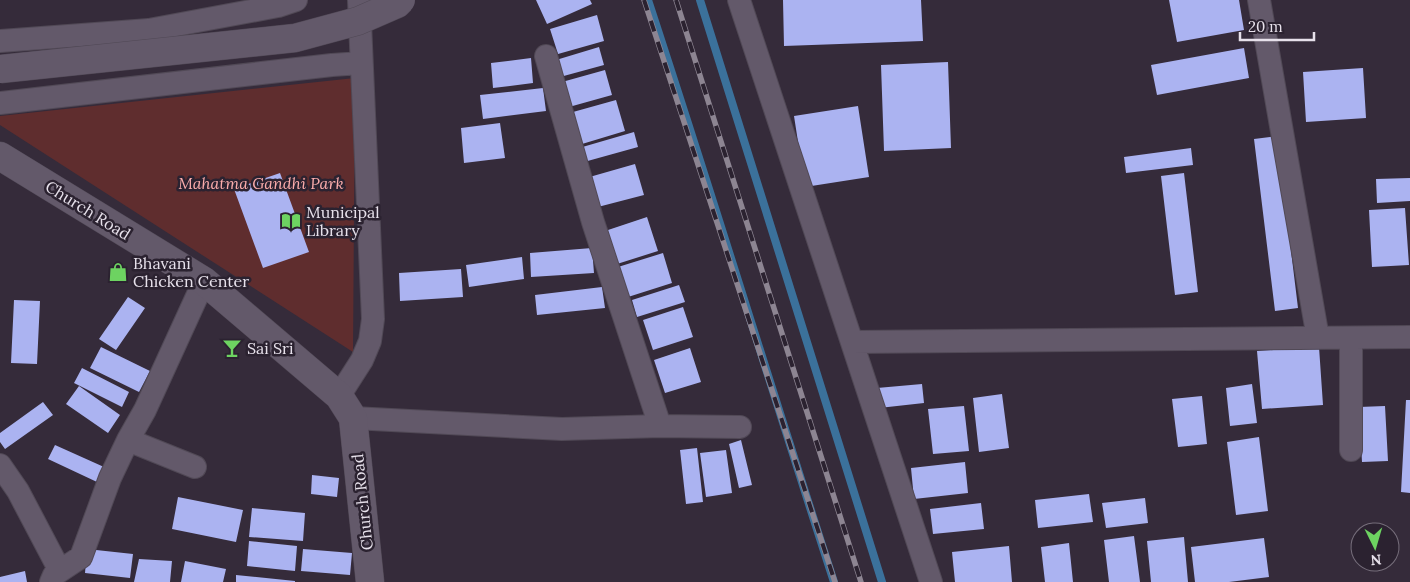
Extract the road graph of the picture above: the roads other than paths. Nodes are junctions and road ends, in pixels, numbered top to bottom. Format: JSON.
{"nodes":[{"id":1,"x":359,"y":0,"type":"edge"},
{"id":2,"x":402,"y":0,"type":"edge"},
{"id":3,"x":739,"y":0,"type":"edge"},
{"id":4,"x":1259,"y":0,"type":"edge"},
{"id":5,"x":284,"y":2,"type":"edge"},
{"id":6,"x":0,"y":41,"type":"edge"},
{"id":7,"x":546,"y":56,"type":"dead end"},
{"id":8,"x":361,"y":63,"type":"junction"},
{"id":9,"x":0,"y":69,"type":"edge"},
{"id":10,"x":0,"y":103,"type":"edge"},
{"id":11,"x":0,"y":156,"type":"edge"},
{"id":12,"x":204,"y":281,"type":"junction"},
{"id":13,"x":1410,"y":337,"type":"edge"},
{"id":14,"x":1318,"y":338,"type":"junction"},
{"id":15,"x":1351,"y":338,"type":"junction"},
{"id":16,"x":852,"y":342,"type":"junction"},
{"id":17,"x":339,"y":396,"type":"junction"},
{"id":18,"x":353,"y":418,"type":"junction"},
{"id":19,"x":660,"y":426,"type":"junction"},
{"id":20,"x":740,"y":427,"type":"dead end"},
{"id":21,"x":128,"y":440,"type":"junction"},
{"id":22,"x":1351,"y":450,"type":"dead end"},
{"id":23,"x":0,"y":465,"type":"edge"},
{"id":24,"x":195,"y":467,"type":"dead end"},
{"id":25,"x":55,"y":577,"type":"edge"},
{"id":26,"x":370,"y":582,"type":"edge"},
{"id":27,"x":931,"y":582,"type":"edge"}],
"edges":[{"from":1,"to":8,"type":"street"},
{"from":2,"to":9,"type":"street","bridge":true},
{"from":3,"to":16,"type":"street"},
{"from":4,"to":14,"type":"street"},
{"from":5,"to":6,"type":"street"},
{"from":7,"to":19,"type":"street"},
{"from":8,"to":10,"type":"street"},
{"from":8,"to":17,"type":"street"},
{"from":11,"to":12,"type":"street","name":"Church Road"},
{"from":12,"to":17,"type":"street","name":"Church Road"},
{"from":12,"to":21,"type":"street"},
{"from":13,"to":15,"type":"street"},
{"from":14,"to":15,"type":"street"},
{"from":14,"to":16,"type":"street"},
{"from":15,"to":22,"type":"street"},
{"from":16,"to":27,"type":"street"},
{"from":17,"to":18,"type":"street","name":"Church Road"},
{"from":18,"to":19,"type":"street"},
{"from":18,"to":26,"type":"street","name":"Church Road"},
{"from":19,"to":20,"type":"street"},
{"from":21,"to":24,"type":"street"},
{"from":21,"to":25,"type":"street"},
{"from":23,"to":25,"type":"street"}]}
